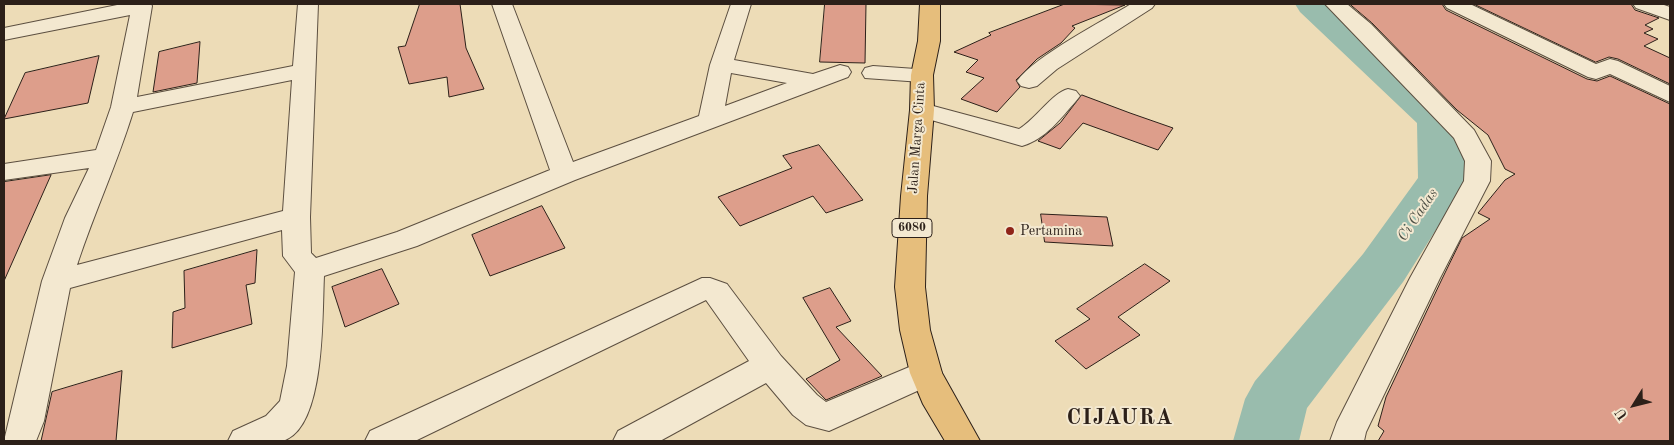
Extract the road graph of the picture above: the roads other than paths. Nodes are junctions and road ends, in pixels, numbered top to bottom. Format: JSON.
{"nodes":[{"id":1,"x":308,"y":4,"type":"edge"},
{"id":2,"x":502,"y":4,"type":"edge"},
{"id":3,"x":741,"y":4,"type":"edge"},
{"id":4,"x":930,"y":4,"type":"edge"},
{"id":5,"x":1145,"y":4,"type":"edge"},
{"id":6,"x":1335,"y":4,"type":"edge"},
{"id":7,"x":1454,"y":4,"type":"edge"},
{"id":8,"x":1643,"y":4,"type":"edge"},
{"id":9,"x":147,"y":5,"type":"edge"},
{"id":10,"x":1670,"y":14,"type":"edge"},
{"id":11,"x":4,"y":34,"type":"edge"},
{"id":12,"x":1631,"y":55,"type":"dead end"},
{"id":13,"x":721,"y":65,"type":"junction"},
{"id":14,"x":1610,"y":66,"type":"junction"},
{"id":15,"x":303,"y":71,"type":"junction"},
{"id":16,"x":840,"y":72,"type":"dead end"},
{"id":17,"x":873,"y":73,"type":"dead end"},
{"id":18,"x":922,"y":75,"type":"junction"},
{"id":19,"x":814,"y":81,"type":"junction"},
{"id":20,"x":1029,"y":81,"type":"dead end"},
{"id":21,"x":1670,"y":95,"type":"edge"},
{"id":22,"x":1068,"y":96,"type":"dead end"},
{"id":23,"x":123,"y":106,"type":"junction"},
{"id":24,"x":922,"y":110,"type":"junction"},
{"id":25,"x":710,"y":121,"type":"junction"},
{"id":26,"x":107,"y":156,"type":"junction"},
{"id":27,"x":4,"y":172,"type":"edge"},
{"id":28,"x":565,"y":174,"type":"junction"},
{"id":29,"x":296,"y":217,"type":"junction"},
{"id":30,"x":310,"y":270,"type":"junction"},
{"id":31,"x":57,"y":281,"type":"junction"},
{"id":32,"x":770,"y":365,"type":"junction"},
{"id":33,"x":926,"y":373,"type":"junction"},
{"id":34,"x":17,"y":430,"type":"edge"},
{"id":35,"x":245,"y":441,"type":"edge"},
{"id":36,"x":382,"y":441,"type":"edge"},
{"id":37,"x":630,"y":441,"type":"edge"},
{"id":38,"x":963,"y":441,"type":"edge"},
{"id":39,"x":1347,"y":441,"type":"edge"}],
"edges":[{"from":1,"to":15,"type":"street"},
{"from":2,"to":28,"type":"street"},
{"from":3,"to":13,"type":"street"},
{"from":4,"to":18,"type":"main road","name":"Jalan Marga Cinta","number":"6080"},
{"from":5,"to":20,"type":"street"},
{"from":6,"to":39,"type":"street"},
{"from":7,"to":14,"type":"street"},
{"from":8,"to":10,"type":"street"},
{"from":9,"to":11,"type":"street"},
{"from":9,"to":23,"type":"street"},
{"from":12,"to":14,"type":"street"},
{"from":13,"to":19,"type":"street"},
{"from":13,"to":25,"type":"street"},
{"from":14,"to":21,"type":"street"},
{"from":15,"to":23,"type":"street"},
{"from":15,"to":29,"type":"street"},
{"from":16,"to":19,"type":"street"},
{"from":17,"to":18,"type":"street"},
{"from":18,"to":24,"type":"main road","name":"Jalan Marga Cinta","number":"6080"},
{"from":19,"to":25,"type":"street"},
{"from":22,"to":24,"type":"street"},
{"from":23,"to":26,"type":"street"},
{"from":24,"to":33,"type":"main road","name":"Jalan Marga Cinta","number":"6080"},
{"from":25,"to":28,"type":"street"},
{"from":26,"to":27,"type":"street"},
{"from":26,"to":31,"type":"street"},
{"from":28,"to":30,"type":"street"},
{"from":29,"to":30,"type":"street"},
{"from":29,"to":31,"type":"street"},
{"from":30,"to":35,"type":"street"},
{"from":31,"to":34,"type":"street"},
{"from":32,"to":33,"type":"street"},
{"from":32,"to":36,"type":"street"},
{"from":32,"to":37,"type":"street"},
{"from":33,"to":38,"type":"main road","name":"Jalan Marga Cinta","number":"6080"}]}
